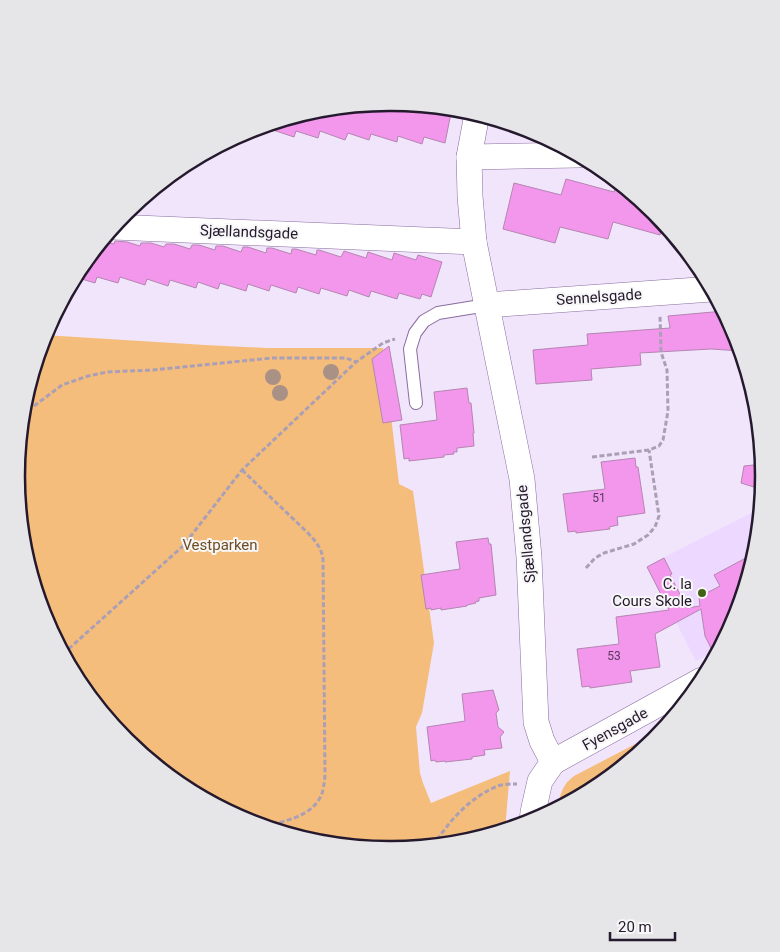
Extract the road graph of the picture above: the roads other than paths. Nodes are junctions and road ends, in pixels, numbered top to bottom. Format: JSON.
{"nodes":[{"id":1,"x":476,"y":121,"type":"edge"},
{"id":2,"x":563,"y":155,"type":"edge"},
{"id":3,"x":469,"y":156,"type":"junction"},
{"id":4,"x":123,"y":227,"type":"edge"},
{"id":5,"x":474,"y":242,"type":"junction"},
{"id":6,"x":703,"y":289,"type":"edge"},
{"id":7,"x":487,"y":304,"type":"junction"},
{"id":8,"x":416,"y":404,"type":"dead end"},
{"id":9,"x":678,"y":701,"type":"edge"},
{"id":10,"x":546,"y":772,"type":"junction"},
{"id":11,"x":533,"y":811,"type":"edge"}],
"edges":[{"from":1,"to":3,"type":"street","name":"Sjællandsgade"},
{"from":2,"to":3,"type":"street"},
{"from":3,"to":5,"type":"street","name":"Sjællandsgade"},
{"from":4,"to":5,"type":"street","name":"Sjællandsgade"},
{"from":5,"to":7,"type":"street","name":"Sjællandsgade"},
{"from":6,"to":7,"type":"street","name":"Sennelsgade"},
{"from":7,"to":8,"type":"lane"},
{"from":7,"to":10,"type":"street","name":"Sjællandsgade"},
{"from":9,"to":10,"type":"street","name":"Fyensgade"},
{"from":10,"to":11,"type":"street"}]}
